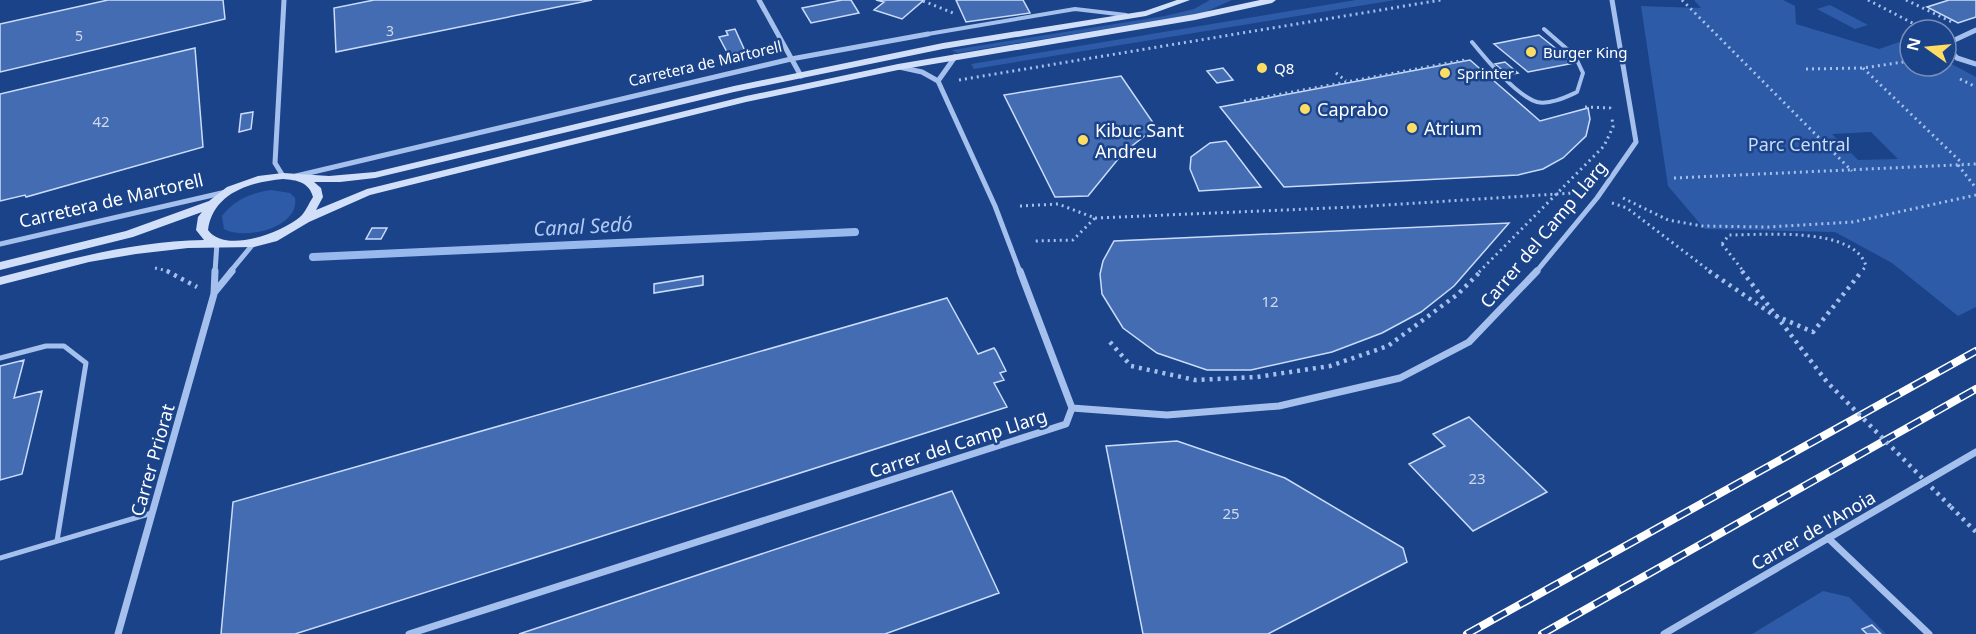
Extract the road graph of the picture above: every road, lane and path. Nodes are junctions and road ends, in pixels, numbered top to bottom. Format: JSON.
{"nodes":[{"id":1,"x":284,"y":0,"type":"edge"},
{"id":2,"x":759,"y":0,"type":"edge"},
{"id":3,"x":1186,"y":0,"type":"edge"},
{"id":4,"x":1272,"y":0,"type":"edge"},
{"id":5,"x":1440,"y":0,"type":"edge"},
{"id":6,"x":1612,"y":0,"type":"edge"},
{"id":7,"x":1682,"y":0,"type":"edge"},
{"id":8,"x":1868,"y":0,"type":"edge"},
{"id":9,"x":1906,"y":0,"type":"edge"},
{"id":10,"x":923,"y":1,"type":"edge"},
{"id":11,"x":1401,"y":5,"type":"junction"},
{"id":12,"x":1407,"y":10,"type":"dead end"},
{"id":13,"x":957,"y":15,"type":"dead end"},
{"id":14,"x":1129,"y":15,"type":"junction"},
{"id":15,"x":1903,"y":18,"type":"edge"},
{"id":16,"x":1544,"y":29,"type":"dead end"},
{"id":17,"x":1974,"y":31,"type":"edge"},
{"id":18,"x":928,"y":34,"type":"joint"},
{"id":19,"x":1958,"y":39,"type":"edge"},
{"id":20,"x":1472,"y":42,"type":"dead end"},
{"id":21,"x":955,"y":57,"type":"junction"},
{"id":22,"x":791,"y":58,"type":"junction"},
{"id":23,"x":1473,"y":58,"type":"dead end"},
{"id":24,"x":1958,"y":58,"type":"edge"},
{"id":25,"x":1898,"y":64,"type":"edge"},
{"id":26,"x":1976,"y":64,"type":"edge"},
{"id":27,"x":898,"y":67,"type":"junction"},
{"id":28,"x":1863,"y":68,"type":"junction"},
{"id":29,"x":1806,"y":69,"type":"dead end"},
{"id":30,"x":1336,"y":73,"type":"dead end"},
{"id":31,"x":801,"y":76,"type":"junction"},
{"id":32,"x":938,"y":81,"type":"junction"},
{"id":33,"x":1346,"y":81,"type":"dead end"},
{"id":34,"x":1244,"y":101,"type":"dead end"},
{"id":35,"x":1579,"y":109,"type":"dead end"},
{"id":36,"x":1976,"y":164,"type":"edge"},
{"id":37,"x":1957,"y":165,"type":"junction"},
{"id":38,"x":1964,"y":165,"type":"junction"},
{"id":39,"x":1852,"y":171,"type":"junction"},
{"id":40,"x":293,"y":177,"type":"junction"},
{"id":41,"x":1674,"y":178,"type":"dead end"},
{"id":42,"x":1976,"y":188,"type":"edge"},
{"id":43,"x":230,"y":191,"type":"junction"},
{"id":44,"x":1574,"y":193,"type":"dead end"},
{"id":45,"x":1558,"y":195,"type":"junction"},
{"id":46,"x":1976,"y":195,"type":"edge"},
{"id":47,"x":1597,"y":198,"type":"junction"},
{"id":48,"x":1623,"y":198,"type":"dead end"},
{"id":49,"x":213,"y":203,"type":"junction"},
{"id":50,"x":1020,"y":206,"type":"dead end"},
{"id":51,"x":1095,"y":218,"type":"junction"},
{"id":52,"x":305,"y":219,"type":"junction"},
{"id":53,"x":1035,"y":242,"type":"dead end"},
{"id":54,"x":217,"y":243,"type":"junction"},
{"id":55,"x":254,"y":243,"type":"junction"},
{"id":56,"x":0,"y":244,"type":"edge"},
{"id":57,"x":0,"y":266,"type":"edge"},
{"id":58,"x":148,"y":266,"type":"dead end"},
{"id":59,"x":0,"y":280,"type":"edge"},
{"id":60,"x":214,"y":290,"type":"junction"},
{"id":61,"x":1110,"y":342,"type":"dead end"},
{"id":62,"x":0,"y":358,"type":"edge"},
{"id":63,"x":1072,"y":408,"type":"junction"},
{"id":64,"x":1976,"y":452,"type":"edge"},
{"id":65,"x":152,"y":513,"type":"junction"},
{"id":66,"x":1976,"y":532,"type":"edge"},
{"id":67,"x":1828,"y":538,"type":"junction"},
{"id":68,"x":57,"y":541,"type":"junction"},
{"id":69,"x":0,"y":558,"type":"edge"},
{"id":70,"x":118,"y":634,"type":"edge"},
{"id":71,"x":409,"y":634,"type":"edge"},
{"id":72,"x":1664,"y":634,"type":"edge"},
{"id":73,"x":1929,"y":634,"type":"edge"}],
"edges":[{"from":1,"to":40,"type":"street"},
{"from":2,"to":22,"type":"street"},
{"from":3,"to":14,"type":"main road","name":"Carretera de Martorell"},
{"from":4,"to":21,"type":"main road"},
{"from":5,"to":11,"type":"path"},
{"from":6,"to":47,"type":"street","name":"Carrer del Camp Llarg"},
{"from":7,"to":39,"type":"path"},
{"from":8,"to":15,"type":"path"},
{"from":9,"to":17,"type":"path"},
{"from":10,"to":13,"type":"path"},
{"from":11,"to":12,"type":"path"},
{"from":11,"to":32,"type":"path"},
{"from":14,"to":18,"type":"lane","name":"Carretera de Martorell"},
{"from":14,"to":31,"type":"main road","name":"Carretera de Martorell"},
{"from":16,"to":20,"type":"lane"},
{"from":17,"to":19,"type":"street"},
{"from":18,"to":22,"type":"street","name":"Carretera de Martorell"},
{"from":21,"to":27,"type":"main road"},
{"from":21,"to":32,"type":"street"},
{"from":22,"to":31,"type":"street"},
{"from":22,"to":40,"type":"street","name":"Carretera de Martorell"},
{"from":23,"to":34,"type":"path"},
{"from":24,"to":26,"type":"street"},
{"from":25,"to":28,"type":"path"},
{"from":27,"to":32,"type":"street"},
{"from":27,"to":52,"type":"main road"},
{"from":28,"to":29,"type":"path"},
{"from":28,"to":38,"type":"path"},
{"from":30,"to":33,"type":"path"},
{"from":31,"to":40,"type":"main road","name":"Carretera de Martorell"},
{"from":32,"to":63,"type":"street"},
{"from":35,"to":45,"type":"path"},
{"from":36,"to":38,"type":"path"},
{"from":37,"to":38,"type":"path"},
{"from":37,"to":39,"type":"path"},
{"from":37,"to":42,"type":"path"},
{"from":39,"to":41,"type":"path"},
{"from":40,"to":43,"type":"main road","name":"Carretera de Martorell"},
{"from":40,"to":52,"type":"main road"},
{"from":43,"to":49,"type":"main road","name":"Carretera de Martorell"},
{"from":43,"to":56,"type":"street","name":"Carretera de Martorell"},
{"from":44,"to":45,"type":"path"},
{"from":45,"to":51,"type":"path"},
{"from":45,"to":61,"type":"path"},
{"from":46,"to":48,"type":"path"},
{"from":47,"to":63,"type":"street","name":"Carrer del Camp Llarg"},
{"from":47,"to":66,"type":"path","bridge":true},
{"from":49,"to":54,"type":"main road","name":"Carretera de Martorell"},
{"from":49,"to":57,"type":"main road","name":"Carretera de Martorell"},
{"from":50,"to":51,"type":"path"},
{"from":51,"to":53,"type":"path"},
{"from":52,"to":55,"type":"main road"},
{"from":54,"to":55,"type":"main road"},
{"from":54,"to":59,"type":"main road"},
{"from":54,"to":60,"type":"street","name":"Carrer Priorat"},
{"from":55,"to":60,"type":"street","name":"Carrer Priorat"},
{"from":58,"to":60,"type":"path"},
{"from":60,"to":65,"type":"street","name":"Carrer Priorat"},
{"from":62,"to":68,"type":"lane"},
{"from":63,"to":71,"type":"street","name":"Carrer del Camp Llarg"},
{"from":64,"to":67,"type":"street","name":"Carrer de l'Anoia"},
{"from":65,"to":68,"type":"lane"},
{"from":65,"to":70,"type":"street","name":"Carrer Priorat"},
{"from":67,"to":72,"type":"street","name":"Carrer de l'Anoia"},
{"from":67,"to":73,"type":"street"},
{"from":68,"to":69,"type":"lane"}]}
